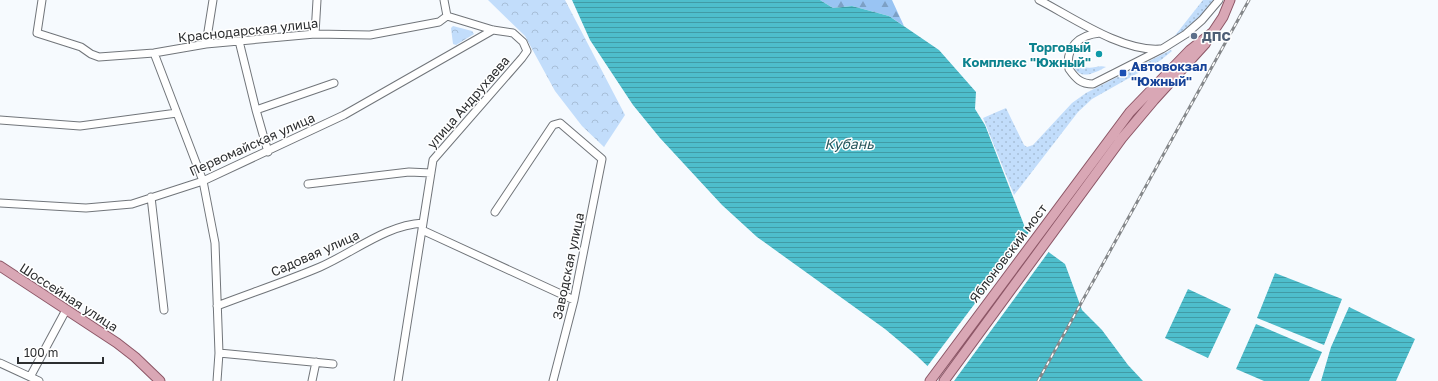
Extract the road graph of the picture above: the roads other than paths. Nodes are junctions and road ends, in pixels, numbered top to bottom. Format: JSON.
{"nodes":[{"id":1,"x":42,"y":0,"type":"edge"},
{"id":2,"x":213,"y":0,"type":"edge"},
{"id":3,"x":317,"y":0,"type":"edge"},
{"id":4,"x":444,"y":0,"type":"edge"},
{"id":5,"x":1039,"y":0,"type":"edge"},
{"id":6,"x":1218,"y":0,"type":"edge"},
{"id":7,"x":1228,"y":0,"type":"edge"},
{"id":8,"x":1236,"y":0,"type":"edge"},
{"id":9,"x":446,"y":16,"type":"junction"},
{"id":10,"x":1223,"y":17,"type":"junction"},
{"id":11,"x":494,"y":30,"type":"junction"},
{"id":12,"x":1100,"y":33,"type":"junction"},
{"id":13,"x":314,"y":34,"type":"junction"},
{"id":14,"x":1210,"y":34,"type":"junction"},
{"id":15,"x":239,"y":41,"type":"junction"},
{"id":16,"x":206,"y":44,"type":"junction"},
{"id":17,"x":1132,"y":45,"type":"junction"},
{"id":18,"x":1162,"y":49,"type":"junction"},
{"id":19,"x":154,"y":53,"type":"junction"},
{"id":20,"x":1135,"y":62,"type":"junction"},
{"id":21,"x":334,"y":83,"type":"dead end"},
{"id":22,"x":256,"y":110,"type":"junction"},
{"id":23,"x":177,"y":113,"type":"junction"},
{"id":24,"x":0,"y":120,"type":"edge"},
{"id":25,"x":268,"y":152,"type":"junction"},
{"id":26,"x":432,"y":173,"type":"junction"},
{"id":27,"x":203,"y":181,"type":"junction"},
{"id":28,"x":308,"y":184,"type":"dead end"},
{"id":29,"x":151,"y":197,"type":"junction"},
{"id":30,"x":0,"y":202,"type":"edge"},
{"id":31,"x":495,"y":212,"type":"dead end"},
{"id":32,"x":423,"y":226,"type":"junction"},
{"id":33,"x":0,"y":266,"type":"edge"},
{"id":34,"x":574,"y":300,"type":"junction"},
{"id":35,"x":217,"y":306,"type":"junction"},
{"id":36,"x":66,"y":310,"type":"junction"},
{"id":37,"x":164,"y":310,"type":"dead end"},
{"id":38,"x":218,"y":353,"type":"junction"},
{"id":39,"x":316,"y":362,"type":"junction"},
{"id":40,"x":0,"y":363,"type":"edge"},
{"id":41,"x":333,"y":364,"type":"dead end"},
{"id":42,"x":30,"y":377,"type":"junction"},
{"id":43,"x":39,"y":381,"type":"edge"},
{"id":44,"x":160,"y":381,"type":"edge"},
{"id":45,"x":217,"y":381,"type":"edge"},
{"id":46,"x":312,"y":381,"type":"edge"},
{"id":47,"x":398,"y":381,"type":"edge"},
{"id":48,"x":553,"y":381,"type":"edge"},
{"id":49,"x":930,"y":381,"type":"edge"},
{"id":50,"x":944,"y":381,"type":"edge"}],
"edges":[{"from":1,"to":19,"type":"street","name":"Краснодарская улица"},
{"from":2,"to":16,"type":"street"},
{"from":3,"to":13,"type":"street"},
{"from":4,"to":9,"type":"street"},
{"from":5,"to":12,"type":"street"},
{"from":6,"to":18,"type":"street"},
{"from":7,"to":10,"type":"main road"},
{"from":8,"to":10,"type":"main road"},
{"from":9,"to":11,"type":"street","name":"улица Андрухаева"},
{"from":9,"to":13,"type":"street","name":"Краснодарская улица"},
{"from":10,"to":14,"type":"main road"},
{"from":11,"to":25,"type":"street","name":"Первомайская улица"},
{"from":11,"to":26,"type":"street","name":"улица Андрухаева"},
{"from":12,"to":17,"type":"street"},
{"from":12,"to":20,"type":"street"},
{"from":13,"to":15,"type":"street","name":"Краснодарская улица"},
{"from":14,"to":49,"type":"main road","name":"Яблоновский мост"},
{"from":14,"to":50,"type":"main road","name":"Яблоновский мост"},
{"from":15,"to":16,"type":"street","name":"Краснодарская улица"},
{"from":15,"to":22,"type":"street"},
{"from":16,"to":19,"type":"street","name":"Краснодарская улица"},
{"from":17,"to":18,"type":"street"},
{"from":17,"to":20,"type":"street"},
{"from":18,"to":20,"type":"street"},
{"from":19,"to":23,"type":"street"},
{"from":21,"to":22,"type":"street"},
{"from":22,"to":25,"type":"street"},
{"from":23,"to":24,"type":"street"},
{"from":23,"to":27,"type":"street"},
{"from":25,"to":27,"type":"street","name":"Первомайская улица"},
{"from":26,"to":28,"type":"street"},
{"from":26,"to":32,"type":"street","name":"улица Андрухаева"},
{"from":27,"to":29,"type":"street","name":"Первомайская улица"},
{"from":27,"to":35,"type":"street"},
{"from":29,"to":30,"type":"street","name":"Первомайская улица"},
{"from":29,"to":37,"type":"street"},
{"from":31,"to":34,"type":"street","name":"Заводская улица"},
{"from":32,"to":34,"type":"street"},
{"from":32,"to":35,"type":"street","name":"Садовая улица"},
{"from":32,"to":47,"type":"street","name":"улица Андрухаева"},
{"from":33,"to":36,"type":"main road","name":"Шоссейная улица"},
{"from":34,"to":48,"type":"street","name":"Заводская улица"},
{"from":35,"to":38,"type":"street"},
{"from":36,"to":42,"type":"street"},
{"from":36,"to":44,"type":"main road","name":"Шоссейная улица"},
{"from":38,"to":39,"type":"street"},
{"from":38,"to":45,"type":"street"},
{"from":39,"to":41,"type":"street"},
{"from":39,"to":46,"type":"street"},
{"from":40,"to":42,"type":"street"},
{"from":42,"to":43,"type":"street"}]}
